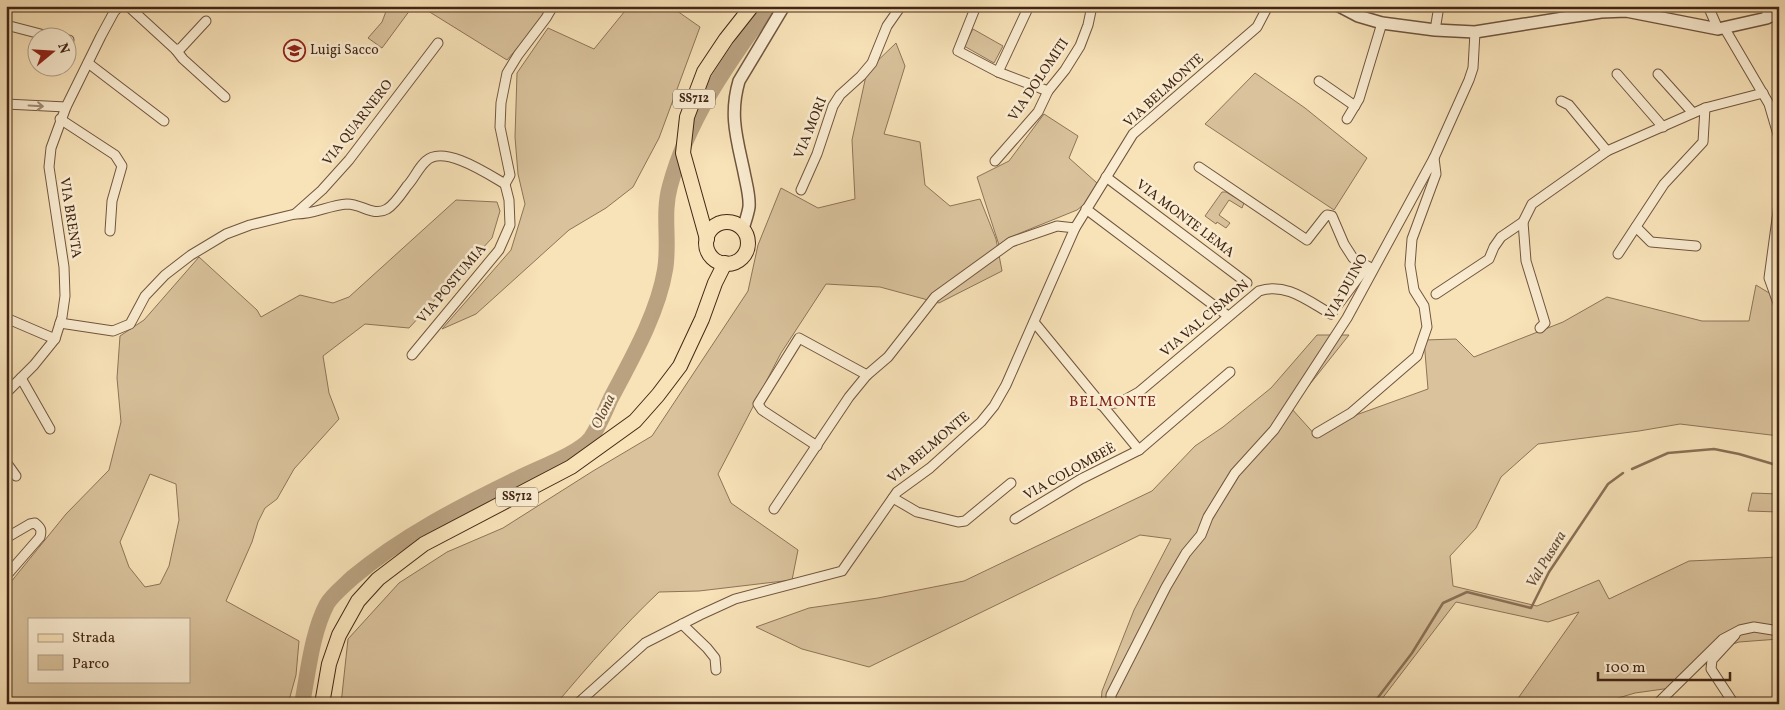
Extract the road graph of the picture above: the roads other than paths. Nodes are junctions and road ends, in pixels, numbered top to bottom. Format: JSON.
{"nodes":[{"id":1,"x":119,"y":6,"type":"edge"},
{"id":2,"x":128,"y":6,"type":"edge"},
{"id":3,"x":553,"y":6,"type":"edge"},
{"id":4,"x":752,"y":6,"type":"edge"},
{"id":5,"x":784,"y":6,"type":"edge"},
{"id":6,"x":901,"y":6,"type":"edge"},
{"id":7,"x":976,"y":6,"type":"edge"},
{"id":8,"x":1029,"y":6,"type":"edge"},
{"id":9,"x":1092,"y":6,"type":"edge"},
{"id":10,"x":1268,"y":6,"type":"edge"},
{"id":11,"x":1340,"y":6,"type":"edge"},
{"id":12,"x":1439,"y":6,"type":"edge"},
{"id":13,"x":1708,"y":6,"type":"edge"},
{"id":14,"x":1767,"y":6,"type":"edge"},
{"id":15,"x":1358,"y":11,"type":"edge"},
{"id":16,"x":1779,"y":16,"type":"edge"},
{"id":17,"x":1767,"y":18,"type":"junction"},
{"id":18,"x":206,"y":21,"type":"dead end"},
{"id":19,"x":1382,"y":23,"type":"junction"},
{"id":20,"x":6,"y":25,"type":"edge"},
{"id":21,"x":1721,"y":29,"type":"junction"},
{"id":22,"x":1434,"y":30,"type":"junction"},
{"id":23,"x":28,"y":31,"type":"edge"},
{"id":24,"x":1475,"y":32,"type":"junction"},
{"id":25,"x":438,"y":43,"type":"dead end"},
{"id":26,"x":176,"y":50,"type":"junction"},
{"id":27,"x":88,"y":63,"type":"junction"},
{"id":28,"x":1473,"y":68,"type":"junction"},
{"id":29,"x":998,"y":72,"type":"junction"},
{"id":30,"x":1617,"y":74,"type":"dead end"},
{"id":31,"x":1658,"y":74,"type":"dead end"},
{"id":32,"x":1319,"y":81,"type":"dead end"},
{"id":33,"x":1048,"y":91,"type":"junction"},
{"id":34,"x":1763,"y":93,"type":"junction"},
{"id":35,"x":225,"y":97,"type":"dead end"},
{"id":36,"x":1561,"y":101,"type":"dead end"},
{"id":37,"x":6,"y":104,"type":"edge"},
{"id":38,"x":1355,"y":106,"type":"junction"},
{"id":39,"x":66,"y":107,"type":"junction"},
{"id":40,"x":1463,"y":108,"type":"dead end"},
{"id":41,"x":1705,"y":108,"type":"junction"},
{"id":42,"x":1693,"y":114,"type":"junction"},
{"id":43,"x":1348,"y":118,"type":"dead end"},
{"id":44,"x":60,"y":119,"type":"junction"},
{"id":45,"x":164,"y":121,"type":"dead end"},
{"id":46,"x":1663,"y":127,"type":"junction"},
{"id":47,"x":1444,"y":138,"type":"junction"},
{"id":48,"x":1779,"y":138,"type":"edge"},
{"id":49,"x":1446,"y":148,"type":"dead end"},
{"id":50,"x":1607,"y":151,"type":"junction"},
{"id":51,"x":1434,"y":158,"type":"junction"},
{"id":52,"x":995,"y":162,"type":"dead end"},
{"id":53,"x":1199,"y":167,"type":"dead end"},
{"id":54,"x":1106,"y":177,"type":"junction"},
{"id":55,"x":505,"y":184,"type":"junction"},
{"id":56,"x":801,"y":190,"type":"dead end"},
{"id":57,"x":1779,"y":204,"type":"edge"},
{"id":58,"x":697,"y":206,"type":"junction"},
{"id":59,"x":1086,"y":209,"type":"junction"},
{"id":60,"x":295,"y":214,"type":"junction"},
{"id":61,"x":1523,"y":222,"type":"junction"},
{"id":62,"x":737,"y":223,"type":"junction"},
{"id":63,"x":1636,"y":227,"type":"junction"},
{"id":64,"x":1075,"y":228,"type":"junction"},
{"id":65,"x":110,"y":231,"type":"dead end"},
{"id":66,"x":707,"y":239,"type":"junction"},
{"id":67,"x":1696,"y":246,"type":"dead end"},
{"id":68,"x":1618,"y":254,"type":"dead end"},
{"id":69,"x":712,"y":257,"type":"junction"},
{"id":70,"x":725,"y":263,"type":"junction"},
{"id":71,"x":1370,"y":268,"type":"junction"},
{"id":72,"x":715,"y":283,"type":"junction"},
{"id":73,"x":1247,"y":283,"type":"dead end"},
{"id":74,"x":1436,"y":294,"type":"dead end"},
{"id":75,"x":1779,"y":306,"type":"edge"},
{"id":76,"x":1228,"y":316,"type":"junction"},
{"id":77,"x":6,"y":318,"type":"edge"},
{"id":78,"x":1034,"y":322,"type":"junction"},
{"id":79,"x":60,"y":323,"type":"junction"},
{"id":80,"x":1540,"y":328,"type":"dead end"},
{"id":81,"x":55,"y":339,"type":"junction"},
{"id":82,"x":412,"y":355,"type":"dead end"},
{"id":83,"x":1230,"y":372,"type":"dead end"},
{"id":84,"x":867,"y":375,"type":"junction"},
{"id":85,"x":21,"y":378,"type":"junction"},
{"id":86,"x":6,"y":393,"type":"edge"},
{"id":87,"x":1100,"y":405,"type":"junction"},
{"id":88,"x":50,"y":429,"type":"dead end"},
{"id":89,"x":1317,"y":433,"type":"dead end"},
{"id":90,"x":817,"y":446,"type":"junction"},
{"id":91,"x":1139,"y":450,"type":"junction"},
{"id":92,"x":6,"y":462,"type":"edge"},
{"id":93,"x":16,"y":476,"type":"dead end"},
{"id":94,"x":1011,"y":483,"type":"dead end"},
{"id":95,"x":893,"y":498,"type":"junction"},
{"id":96,"x":774,"y":509,"type":"dead end"},
{"id":97,"x":1015,"y":519,"type":"dead end"},
{"id":98,"x":6,"y":538,"type":"edge"},
{"id":99,"x":6,"y":576,"type":"edge"},
{"id":100,"x":682,"y":624,"type":"junction"},
{"id":101,"x":1740,"y":630,"type":"junction"},
{"id":102,"x":1779,"y":631,"type":"edge"},
{"id":103,"x":716,"y":670,"type":"dead end"},
{"id":104,"x":322,"y":704,"type":"edge"},
{"id":105,"x":577,"y":704,"type":"edge"},
{"id":106,"x":1111,"y":704,"type":"edge"},
{"id":107,"x":1657,"y":704,"type":"edge"},
{"id":108,"x":1734,"y":704,"type":"edge"}],
"edges":[{"from":1,"to":27,"type":"street","name":"VIA BRENTA"},
{"from":2,"to":26,"type":"street"},
{"from":3,"to":55,"type":"street","name":"VIA POSTUMIA"},
{"from":4,"to":58,"type":"main road","number":"SS712"},
{"from":5,"to":62,"type":"street"},
{"from":6,"to":56,"type":"street","name":"VIA MORI"},
{"from":7,"to":29,"type":"street"},
{"from":8,"to":29,"type":"street"},
{"from":9,"to":33,"type":"street","name":"VIA DOLOMITI"},
{"from":10,"to":54,"type":"street","name":"VIA BELMONTE"},
{"from":11,"to":15,"type":"street"},
{"from":12,"to":22,"type":"street"},
{"from":13,"to":21,"type":"street"},
{"from":14,"to":17,"type":"street"},
{"from":15,"to":19,"type":"street"},
{"from":16,"to":17,"type":"street"},
{"from":17,"to":21,"type":"street"},
{"from":18,"to":26,"type":"street"},
{"from":19,"to":22,"type":"street"},
{"from":19,"to":38,"type":"street"},
{"from":20,"to":23,"type":"street"},
{"from":21,"to":24,"type":"street"},
{"from":21,"to":34,"type":"street"},
{"from":22,"to":24,"type":"street"},
{"from":24,"to":28,"type":"street","name":"VIA DUINO"},
{"from":25,"to":60,"type":"street","name":"VIA QUARNERO"},
{"from":26,"to":35,"type":"street"},
{"from":27,"to":39,"type":"street","name":"VIA BRENTA"},
{"from":27,"to":45,"type":"street"},
{"from":28,"to":40,"type":"street"},
{"from":28,"to":47,"type":"street","name":"VIA DUINO"},
{"from":29,"to":33,"type":"street"},
{"from":30,"to":46,"type":"street"},
{"from":31,"to":42,"type":"street"},
{"from":32,"to":38,"type":"street"},
{"from":33,"to":52,"type":"street","name":"VIA DOLOMITI"},
{"from":34,"to":41,"type":"street"},
{"from":34,"to":48,"type":"street"},
{"from":36,"to":50,"type":"street"},
{"from":37,"to":39,"type":"street","one_way":true},
{"from":38,"to":43,"type":"street"},
{"from":39,"to":44,"type":"street","name":"VIA BRENTA"},
{"from":41,"to":42,"type":"street"},
{"from":41,"to":63,"type":"street"},
{"from":42,"to":46,"type":"street"},
{"from":44,"to":65,"type":"street"},
{"from":44,"to":79,"type":"street","name":"VIA BRENTA"},
{"from":46,"to":50,"type":"street"},
{"from":47,"to":49,"type":"street"},
{"from":47,"to":51,"type":"street","name":"VIA DUINO"},
{"from":50,"to":61,"type":"street"},
{"from":51,"to":71,"type":"street","name":"VIA DUINO"},
{"from":51,"to":89,"type":"street"},
{"from":53,"to":71,"type":"street"},
{"from":54,"to":59,"type":"street","name":"VIA BELMONTE"},
{"from":54,"to":73,"type":"street","name":"VIA MONTE LEMA"},
{"from":55,"to":60,"type":"street","name":"VIA QUARNERO"},
{"from":55,"to":82,"type":"street","name":"VIA POSTUMIA"},
{"from":57,"to":75,"type":"street"},
{"from":58,"to":62,"type":"main road"},
{"from":58,"to":66,"type":"main road","number":"SS712"},
{"from":59,"to":64,"type":"street","name":"VIA BELMONTE"},
{"from":59,"to":76,"type":"street"},
{"from":60,"to":79,"type":"street","name":"VIA QUARNERO"},
{"from":61,"to":74,"type":"street"},
{"from":61,"to":80,"type":"street"},
{"from":62,"to":66,"type":"main road"},
{"from":62,"to":70,"type":"main road"},
{"from":63,"to":67,"type":"street"},
{"from":63,"to":68,"type":"street"},
{"from":64,"to":78,"type":"street","name":"VIA BELMONTE"},
{"from":64,"to":84,"type":"street"},
{"from":66,"to":69,"type":"main road","number":"SS712"},
{"from":69,"to":70,"type":"main road"},
{"from":69,"to":72,"type":"main road","number":"SS712"},
{"from":70,"to":72,"type":"main road","number":"SS712"},
{"from":71,"to":76,"type":"street","name":"VIA VAL CISMON"},
{"from":71,"to":106,"type":"street","name":"VIA DUINO"},
{"from":72,"to":104,"type":"main road","number":"SS712"},
{"from":76,"to":87,"type":"street","name":"VIA VAL CISMON"},
{"from":77,"to":81,"type":"street"},
{"from":78,"to":87,"type":"street","name":"VIA COLOMBEÈ"},
{"from":78,"to":95,"type":"street","name":"VIA BELMONTE"},
{"from":79,"to":81,"type":"street"},
{"from":81,"to":85,"type":"street"},
{"from":83,"to":91,"type":"street","name":"VIA COLOMBEÈ"},
{"from":84,"to":90,"type":"street"},
{"from":84,"to":90,"type":"street"},
{"from":85,"to":86,"type":"street"},
{"from":85,"to":88,"type":"street"},
{"from":87,"to":91,"type":"street","name":"VIA COLOMBEÈ"},
{"from":90,"to":96,"type":"street"},
{"from":91,"to":97,"type":"street","name":"VIA COLOMBEÈ"},
{"from":92,"to":93,"type":"street"},
{"from":94,"to":95,"type":"street"},
{"from":95,"to":100,"type":"street","name":"VIA BELMONTE"},
{"from":98,"to":99,"type":"street"},
{"from":100,"to":103,"type":"street"},
{"from":100,"to":105,"type":"street","name":"VIA BELMONTE"},
{"from":101,"to":102,"type":"street"},
{"from":101,"to":107,"type":"street"},
{"from":101,"to":108,"type":"street"}]}
